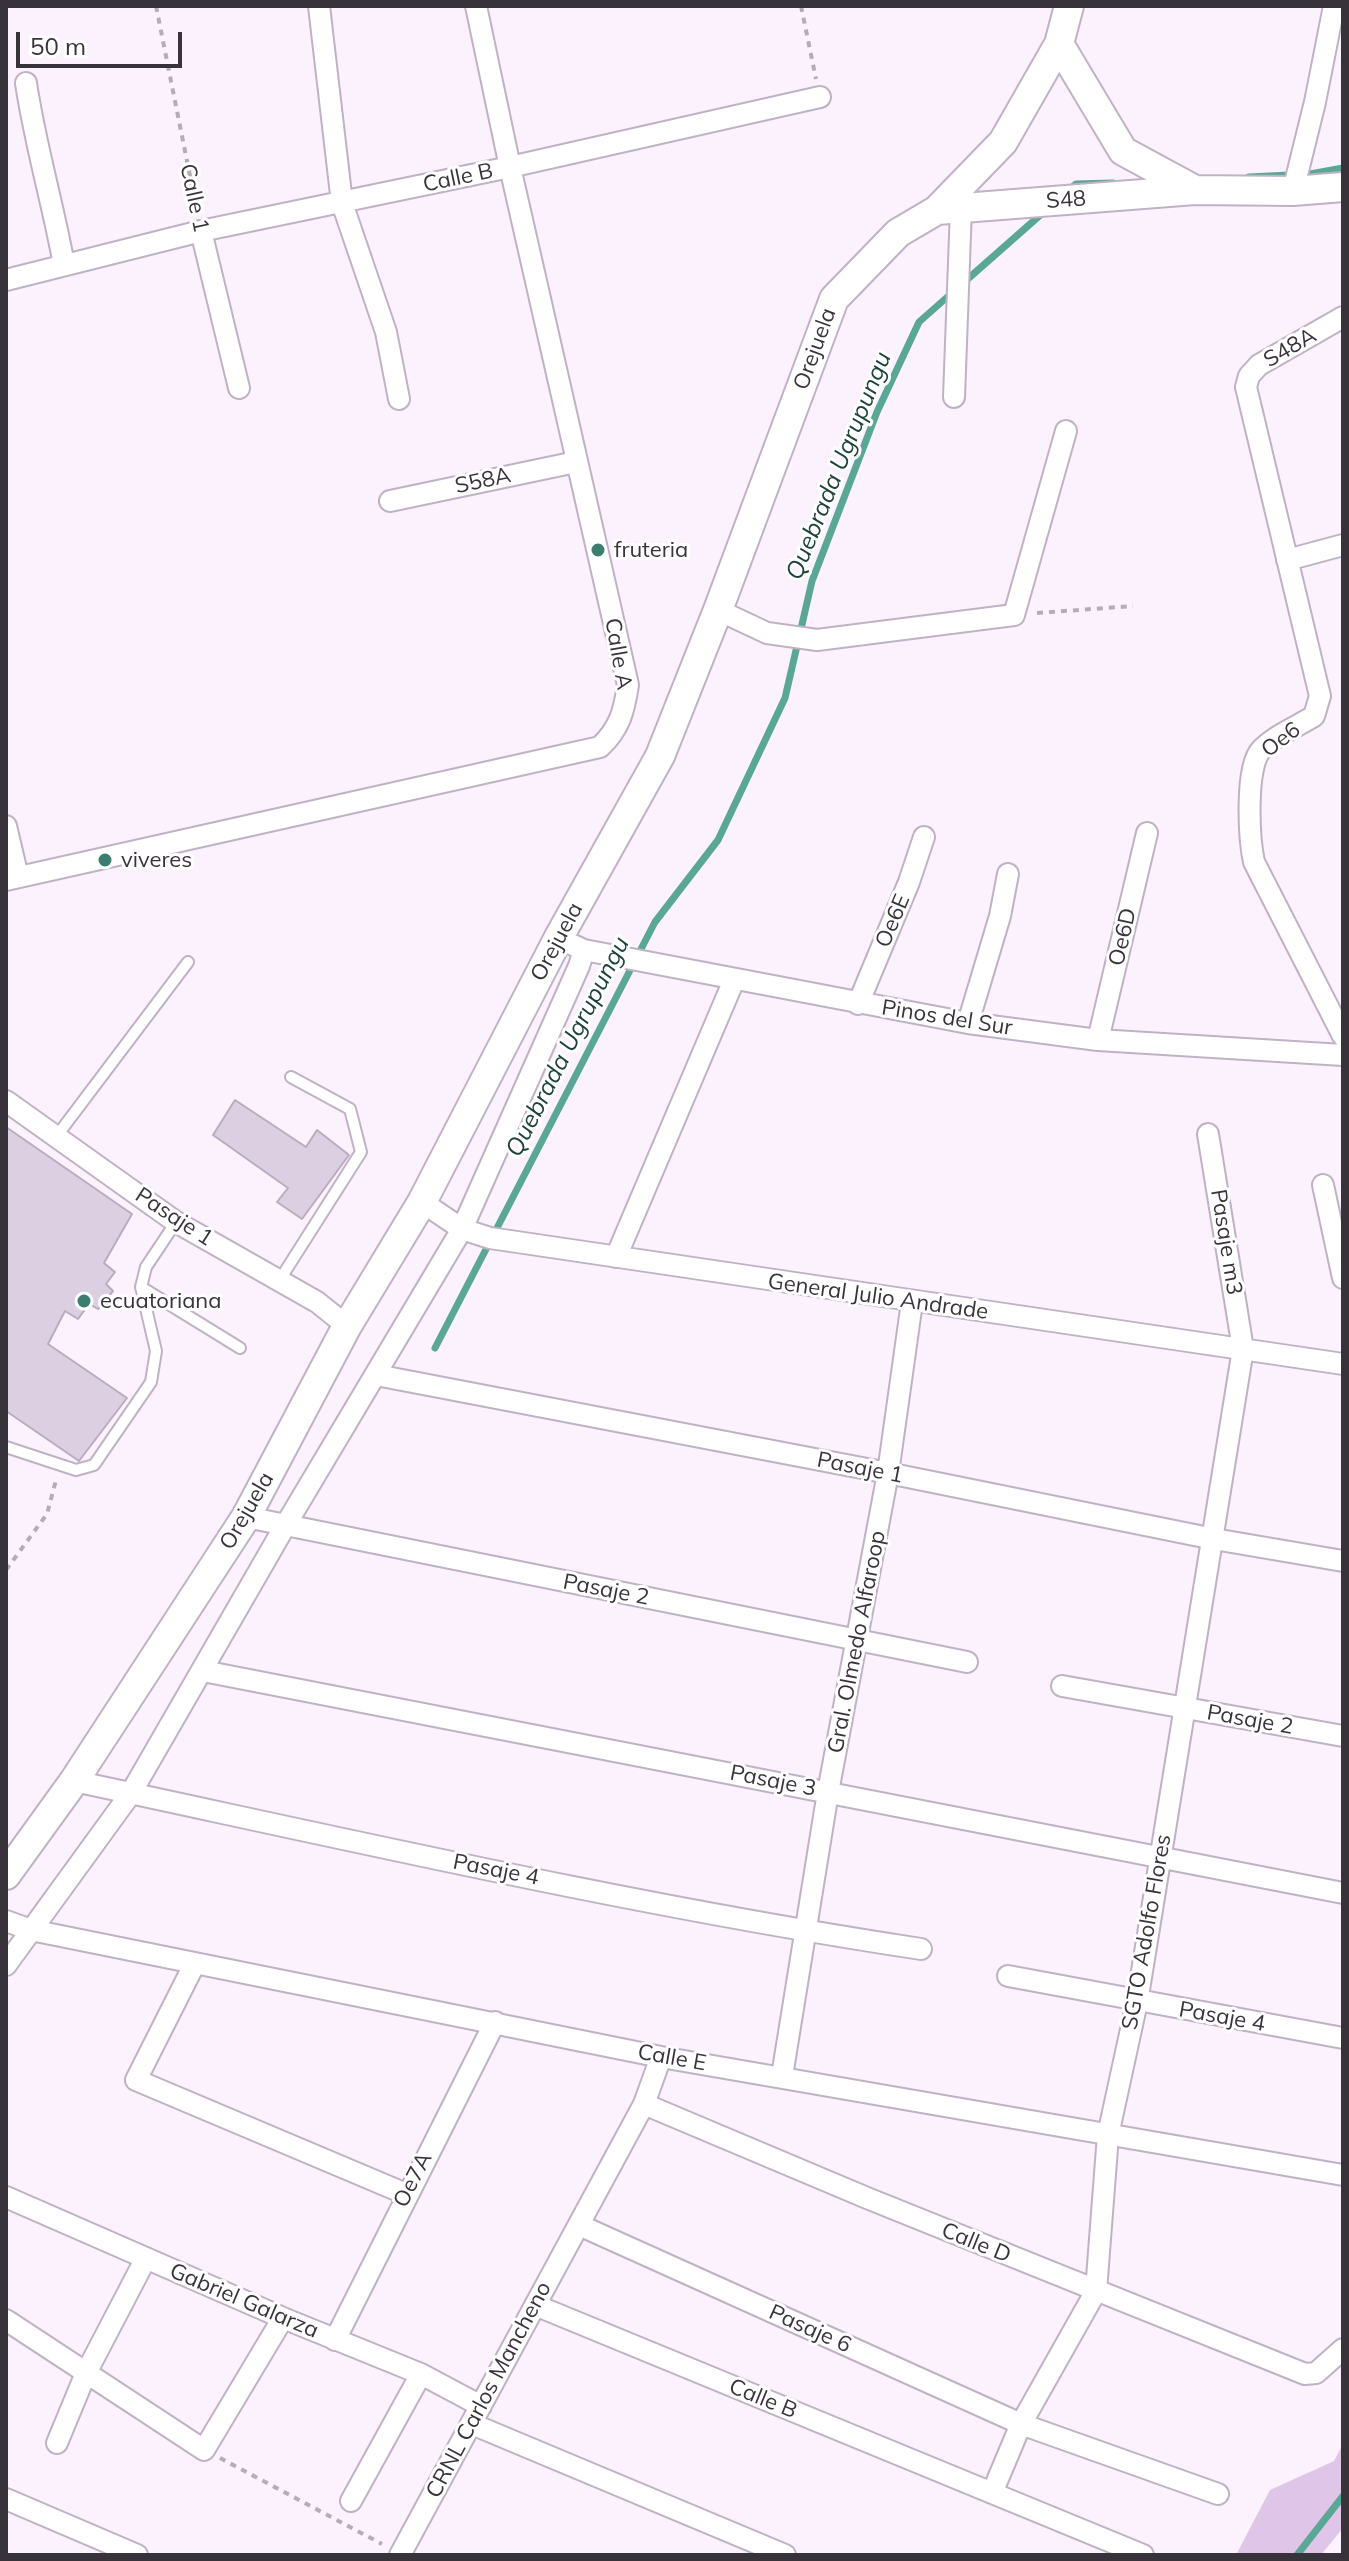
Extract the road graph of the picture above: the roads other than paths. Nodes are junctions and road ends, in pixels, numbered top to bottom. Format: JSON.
{"nodes":[{"id":1,"x":319,"y":6,"type":"edge"},
{"id":2,"x":476,"y":6,"type":"edge"},
{"id":3,"x":1069,"y":6,"type":"edge"},
{"id":4,"x":1333,"y":6,"type":"edge"},
{"id":5,"x":1343,"y":9,"type":"edge"},
{"id":6,"x":1059,"y":44,"type":"junction"},
{"id":7,"x":26,"y":83,"type":"dead end"},
{"id":8,"x":820,"y":97,"type":"road end"},
{"id":9,"x":510,"y":167,"type":"junction"},
{"id":10,"x":1343,"y":187,"type":"edge"},
{"id":11,"x":1195,"y":190,"type":"junction"},
{"id":12,"x":1293,"y":191,"type":"junction"},
{"id":13,"x":342,"y":203,"type":"junction"},
{"id":14,"x":949,"y":209,"type":"junction"},
{"id":15,"x":201,"y":231,"type":"junction"},
{"id":16,"x":64,"y":265,"type":"junction"},
{"id":17,"x":6,"y":280,"type":"edge"},
{"id":18,"x":1343,"y":317,"type":"edge"},
{"id":19,"x":1246,"y":387,"type":"joint"},
{"id":20,"x":239,"y":388,"type":"dead end"},
{"id":21,"x":954,"y":397,"type":"dead end"},
{"id":22,"x":399,"y":399,"type":"dead end"},
{"id":23,"x":1066,"y":431,"type":"dead end"},
{"id":24,"x":576,"y":462,"type":"junction"},
{"id":25,"x":390,"y":501,"type":"dead end"},
{"id":26,"x":1343,"y":545,"type":"edge"},
{"id":27,"x":1287,"y":560,"type":"junction"},
{"id":28,"x":718,"y":610,"type":"junction"},
{"id":29,"x":6,"y":826,"type":"edge"},
{"id":30,"x":1147,"y":833,"type":"dead end"},
{"id":31,"x":924,"y":837,"type":"dead end"},
{"id":32,"x":1008,"y":874,"type":"dead end"},
{"id":33,"x":12,"y":879,"type":"edge"},
{"id":34,"x":559,"y":937,"type":"junction"},
{"id":35,"x":584,"y":950,"type":"junction"},
{"id":36,"x":188,"y":962,"type":"dead end"},
{"id":37,"x":734,"y":980,"type":"junction"},
{"id":38,"x":858,"y":1004,"type":"junction"},
{"id":39,"x":968,"y":1023,"type":"junction"},
{"id":40,"x":1098,"y":1040,"type":"junction"},
{"id":41,"x":1343,"y":1040,"type":"edge"},
{"id":42,"x":291,"y":1077,"type":"dead end"},
{"id":43,"x":6,"y":1101,"type":"edge"},
{"id":44,"x":1208,"y":1134,"type":"dead end"},
{"id":45,"x":56,"y":1137,"type":"junction"},
{"id":46,"x":1323,"y":1185,"type":"dead end"},
{"id":47,"x":422,"y":1202,"type":"junction"},
{"id":48,"x":176,"y":1222,"type":"junction"},
{"id":49,"x":462,"y":1229,"type":"junction"},
{"id":50,"x":616,"y":1257,"type":"junction"},
{"id":51,"x":1343,"y":1278,"type":"edge"},
{"id":52,"x":279,"y":1281,"type":"junction"},
{"id":53,"x":141,"y":1287,"type":"junction"},
{"id":54,"x":912,"y":1302,"type":"junction"},
{"id":55,"x":347,"y":1326,"type":"junction"},
{"id":56,"x":240,"y":1348,"type":"dead end"},
{"id":57,"x":1243,"y":1349,"type":"junction"},
{"id":58,"x":1343,"y":1364,"type":"edge"},
{"id":59,"x":376,"y":1375,"type":"junction"},
{"id":60,"x":6,"y":1447,"type":"edge"},
{"id":61,"x":888,"y":1473,"type":"junction"},
{"id":62,"x":246,"y":1517,"type":"junction"},
{"id":63,"x":285,"y":1526,"type":"junction"},
{"id":64,"x":1214,"y":1539,"type":"junction"},
{"id":65,"x":1343,"y":1561,"type":"edge"},
{"id":66,"x":857,"y":1641,"type":"junction"},
{"id":67,"x":967,"y":1662,"type":"dead end"},
{"id":68,"x":203,"y":1671,"type":"junction"},
{"id":69,"x":1062,"y":1686,"type":"dead end"},
{"id":70,"x":1184,"y":1709,"type":"junction"},
{"id":71,"x":1343,"y":1736,"type":"edge"},
{"id":72,"x":74,"y":1781,"type":"junction"},
{"id":73,"x":828,"y":1792,"type":"junction"},
{"id":74,"x":131,"y":1793,"type":"junction"},
{"id":75,"x":1161,"y":1859,"type":"junction"},
{"id":76,"x":6,"y":1875,"type":"edge"},
{"id":77,"x":1343,"y":1893,"type":"edge"},
{"id":78,"x":6,"y":1921,"type":"edge"},
{"id":79,"x":31,"y":1930,"type":"junction"},
{"id":80,"x":806,"y":1932,"type":"junction"},
{"id":81,"x":921,"y":1949,"type":"dead end"},
{"id":82,"x":195,"y":1963,"type":"junction"},
{"id":83,"x":6,"y":1965,"type":"edge"},
{"id":84,"x":1008,"y":1976,"type":"dead end"},
{"id":85,"x":1137,"y":2002,"type":"junction"},
{"id":86,"x":495,"y":2022,"type":"junction"},
{"id":87,"x":1343,"y":2038,"type":"edge"},
{"id":88,"x":661,"y":2057,"type":"junction"},
{"id":89,"x":782,"y":2076,"type":"junction"},
{"id":90,"x":644,"y":2104,"type":"junction"},
{"id":91,"x":1108,"y":2135,"type":"junction"},
{"id":92,"x":1343,"y":2175,"type":"edge"},
{"id":93,"x":406,"y":2194,"type":"junction"},
{"id":94,"x":6,"y":2197,"type":"edge"},
{"id":95,"x":579,"y":2225,"type":"junction"},
{"id":96,"x":146,"y":2258,"type":"junction"},
{"id":97,"x":1096,"y":2291,"type":"junction"},
{"id":98,"x":535,"y":2305,"type":"junction"},
{"id":99,"x":283,"y":2318,"type":"junction"},
{"id":100,"x":6,"y":2320,"type":"edge"},
{"id":101,"x":335,"y":2340,"type":"junction"},
{"id":102,"x":1343,"y":2349,"type":"edge"},
{"id":103,"x":86,"y":2373,"type":"junction"},
{"id":104,"x":421,"y":2374,"type":"junction"},
{"id":105,"x":477,"y":2415,"type":"junction"},
{"id":106,"x":1021,"y":2424,"type":"junction"},
{"id":107,"x":57,"y":2443,"type":"dead end"},
{"id":108,"x":992,"y":2493,"type":"junction"},
{"id":109,"x":1218,"y":2494,"type":"dead end"},
{"id":110,"x":6,"y":2499,"type":"edge"},
{"id":111,"x":351,"y":2501,"type":"dead end"},
{"id":112,"x":772,"y":2552,"type":"edge"},
{"id":113,"x":402,"y":2554,"type":"edge"},
{"id":114,"x":137,"y":2555,"type":"edge"},
{"id":115,"x":1143,"y":2555,"type":"edge"}],
"edges":[{"from":1,"to":13,"type":"street"},
{"from":2,"to":9,"type":"street","name":"Calle A"},
{"from":3,"to":6,"type":"street","name":"Orejuela"},
{"from":4,"to":5,"type":"street"},
{"from":4,"to":12,"type":"street"},
{"from":6,"to":11,"type":"street"},
{"from":6,"to":14,"type":"street","name":"Orejuela"},
{"from":7,"to":16,"type":"street"},
{"from":8,"to":9,"type":"street","name":"Calle B"},
{"from":9,"to":13,"type":"street","name":"Calle B"},
{"from":9,"to":24,"type":"street","name":"Calle A"},
{"from":10,"to":12,"type":"street","name":"S48"},
{"from":11,"to":12,"type":"street","name":"S48"},
{"from":11,"to":14,"type":"street","name":"S48"},
{"from":13,"to":15,"type":"street","name":"Calle B"},
{"from":13,"to":22,"type":"street"},
{"from":14,"to":21,"type":"street"},
{"from":14,"to":28,"type":"street","name":"Orejuela"},
{"from":15,"to":16,"type":"street","name":"Calle B"},
{"from":15,"to":20,"type":"street","name":"Calle 1"},
{"from":16,"to":17,"type":"street","name":"Calle B"},
{"from":18,"to":19,"type":"street","name":"S48A"},
{"from":19,"to":27,"type":"street","name":"Oe6"},
{"from":23,"to":28,"type":"street"},
{"from":24,"to":25,"type":"street","name":"S58A"},
{"from":24,"to":33,"type":"street","name":"Calle A"},
{"from":26,"to":27,"type":"street"},
{"from":27,"to":41,"type":"street","name":"Oe6"},
{"from":28,"to":34,"type":"street","name":"Orejuela"},
{"from":29,"to":33,"type":"street"},
{"from":30,"to":40,"type":"street","name":"Oe6D"},
{"from":31,"to":38,"type":"street","name":"Oe6E"},
{"from":32,"to":39,"type":"street"},
{"from":34,"to":35,"type":"street","name":"Pinos del Sur"},
{"from":34,"to":47,"type":"street","name":"Orejuela"},
{"from":35,"to":37,"type":"street","name":"Pinos del Sur"},
{"from":35,"to":49,"type":"street"},
{"from":36,"to":45,"type":"lane"},
{"from":37,"to":38,"type":"street","name":"Pinos del Sur"},
{"from":37,"to":50,"type":"street"},
{"from":38,"to":39,"type":"street","name":"Pinos del Sur"},
{"from":39,"to":40,"type":"street","name":"Pinos del Sur"},
{"from":40,"to":41,"type":"street","name":"Pinos del Sur"},
{"from":42,"to":52,"type":"lane"},
{"from":43,"to":45,"type":"street","name":"Pasaje 1"},
{"from":44,"to":57,"type":"street","name":"Pasaje m3"},
{"from":45,"to":48,"type":"street","name":"Pasaje 1"},
{"from":46,"to":51,"type":"street"},
{"from":47,"to":49,"type":"street","name":"General Julio Andrade"},
{"from":47,"to":55,"type":"street","name":"Orejuela"},
{"from":48,"to":52,"type":"street","name":"Pasaje 1"},
{"from":48,"to":53,"type":"lane"},
{"from":49,"to":50,"type":"street","name":"General Julio Andrade"},
{"from":49,"to":59,"type":"street"},
{"from":50,"to":54,"type":"street","name":"General Julio Andrade"},
{"from":52,"to":55,"type":"street","name":"Pasaje 1"},
{"from":53,"to":56,"type":"lane"},
{"from":53,"to":60,"type":"lane"},
{"from":54,"to":57,"type":"street","name":"General Julio Andrade"},
{"from":54,"to":61,"type":"street","name":"Gral. Olmedo Alfaroop"},
{"from":55,"to":62,"type":"street","name":"Orejuela"},
{"from":57,"to":58,"type":"street","name":"General Julio Andrade"},
{"from":57,"to":64,"type":"street","name":"SGTO Adolfo Flores"},
{"from":59,"to":61,"type":"street","name":"Pasaje 1"},
{"from":59,"to":63,"type":"street"},
{"from":61,"to":64,"type":"street","name":"Pasaje 1"},
{"from":61,"to":66,"type":"street","name":"Gral. Olmedo Alfaroop"},
{"from":62,"to":63,"type":"street","name":"Pasaje 2"},
{"from":62,"to":72,"type":"street","name":"Orejuela"},
{"from":63,"to":66,"type":"street","name":"Pasaje 2"},
{"from":63,"to":68,"type":"street"},
{"from":64,"to":65,"type":"street","name":"Pasaje 1"},
{"from":64,"to":70,"type":"street","name":"SGTO Adolfo Flores"},
{"from":66,"to":67,"type":"street","name":"Pasaje 2"},
{"from":66,"to":73,"type":"street","name":"Gral. Olmedo Alfaroop"},
{"from":68,"to":73,"type":"street","name":"Pasaje 3"},
{"from":68,"to":74,"type":"street"},
{"from":69,"to":70,"type":"street","name":"Pasaje 2"},
{"from":70,"to":71,"type":"street","name":"Pasaje 2"},
{"from":70,"to":75,"type":"street","name":"SGTO Adolfo Flores"},
{"from":72,"to":74,"type":"street","name":"Pasaje 4"},
{"from":72,"to":76,"type":"street","name":"Orejuela"},
{"from":73,"to":75,"type":"street","name":"Pasaje 3"},
{"from":73,"to":80,"type":"street","name":"Gral. Olmedo Alfaroop"},
{"from":74,"to":79,"type":"street"},
{"from":74,"to":80,"type":"street","name":"Pasaje 4"},
{"from":75,"to":77,"type":"street","name":"Pasaje 3"},
{"from":75,"to":85,"type":"street","name":"SGTO Adolfo Flores"},
{"from":78,"to":79,"type":"street","name":"Calle E"},
{"from":79,"to":82,"type":"street","name":"Calle E"},
{"from":79,"to":83,"type":"street"},
{"from":80,"to":81,"type":"street","name":"Pasaje 4"},
{"from":80,"to":89,"type":"street","name":"Gral. Olmedo Alfaroop"},
{"from":82,"to":86,"type":"street","name":"Calle E"},
{"from":82,"to":93,"type":"street"},
{"from":84,"to":85,"type":"street","name":"Pasaje 4"},
{"from":85,"to":87,"type":"street","name":"Pasaje 4"},
{"from":85,"to":91,"type":"street","name":"SGTO Adolfo Flores"},
{"from":86,"to":88,"type":"street","name":"Calle E"},
{"from":86,"to":93,"type":"street","name":"Oe7A"},
{"from":88,"to":89,"type":"street","name":"Calle E"},
{"from":88,"to":90,"type":"street"},
{"from":89,"to":91,"type":"street","name":"Calle E"},
{"from":90,"to":95,"type":"street"},
{"from":90,"to":97,"type":"street","name":"Calle D"},
{"from":91,"to":92,"type":"street","name":"Calle E"},
{"from":91,"to":97,"type":"street","name":"SGTO Adolfo Flores"},
{"from":93,"to":101,"type":"street","name":"Oe7A"},
{"from":94,"to":96,"type":"street","name":"Gabriel Galarza"},
{"from":95,"to":98,"type":"street","name":"CRNL Carlos Mancheno"},
{"from":95,"to":106,"type":"street","name":"Pasaje 6"},
{"from":96,"to":99,"type":"street","name":"Gabriel Galarza"},
{"from":96,"to":103,"type":"street"},
{"from":97,"to":102,"type":"street","name":"Calle D"},
{"from":97,"to":106,"type":"street","name":"SGTO Adolfo Flores"},
{"from":98,"to":105,"type":"street","name":"CRNL Carlos Mancheno"},
{"from":98,"to":108,"type":"street","name":"Calle B"},
{"from":99,"to":101,"type":"street","name":"Gabriel Galarza"},
{"from":99,"to":103,"type":"street"},
{"from":100,"to":103,"type":"street"},
{"from":101,"to":104,"type":"street","name":"Gabriel Galarza"},
{"from":103,"to":107,"type":"street"},
{"from":104,"to":105,"type":"street","name":"Gabriel Galarza"},
{"from":104,"to":111,"type":"street"},
{"from":105,"to":112,"type":"street","name":"Gabriel Galarza"},
{"from":105,"to":113,"type":"street","name":"CRNL Carlos Mancheno"},
{"from":106,"to":108,"type":"street","name":"SGTO Adolfo Flores"},
{"from":106,"to":109,"type":"street","name":"Pasaje 6"},
{"from":108,"to":115,"type":"street","name":"Calle B"},
{"from":110,"to":114,"type":"street"}]}
